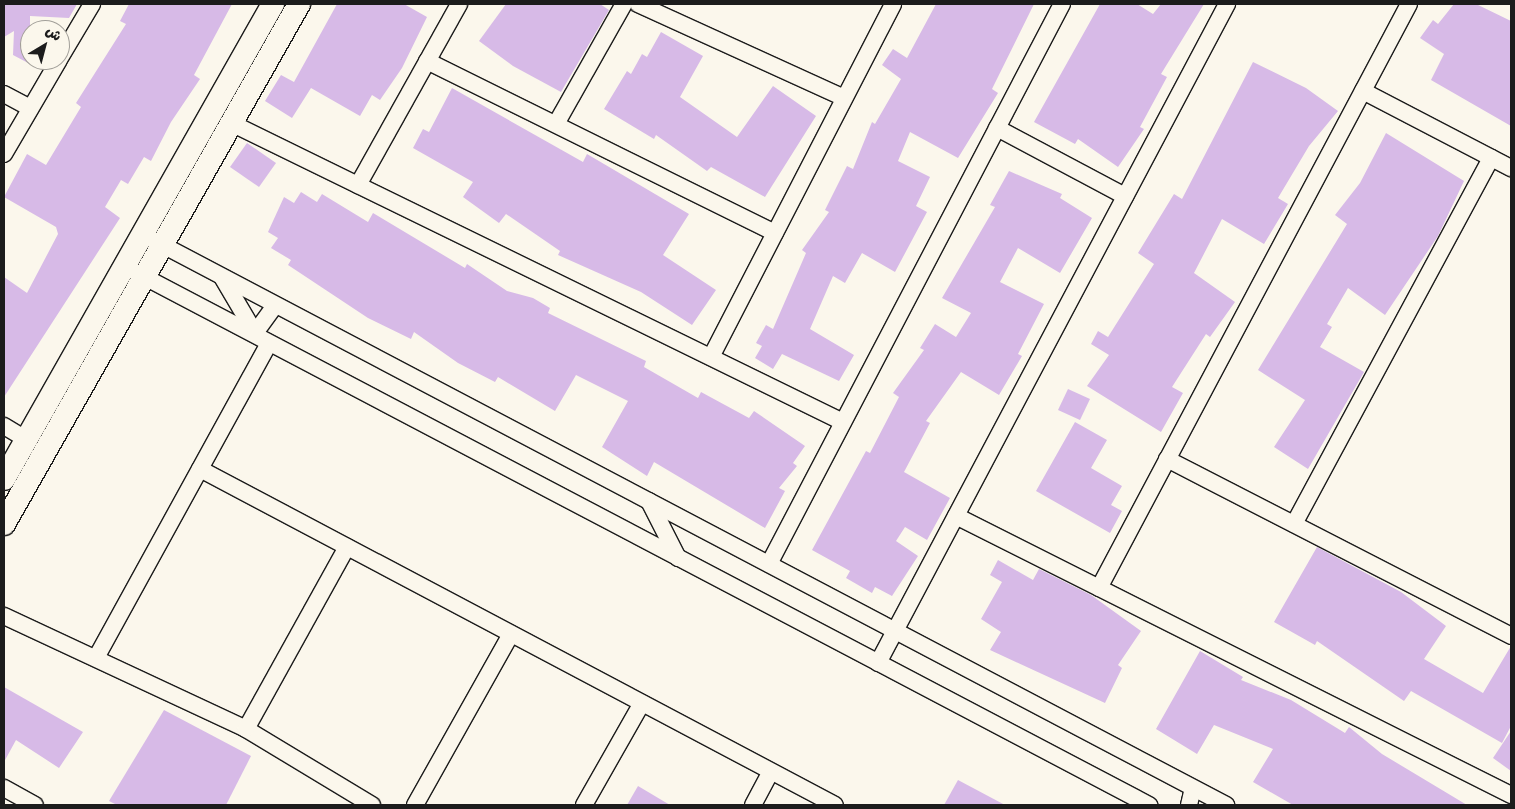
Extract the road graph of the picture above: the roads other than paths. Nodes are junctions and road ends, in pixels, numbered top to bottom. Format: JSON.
{"nodes":[{"id":1,"x":92,"y":4,"type":"edge"},
{"id":2,"x":273,"y":4,"type":"edge"},
{"id":3,"x":299,"y":4,"type":"edge"},
{"id":4,"x":459,"y":4,"type":"edge"},
{"id":5,"x":624,"y":4,"type":"edge"},
{"id":6,"x":638,"y":4,"type":"edge"},
{"id":7,"x":893,"y":4,"type":"edge"},
{"id":8,"x":1062,"y":4,"type":"edge"},
{"id":9,"x":1227,"y":4,"type":"edge"},
{"id":10,"x":1409,"y":4,"type":"edge"},
{"id":11,"x":70,"y":41,"type":"edge"},
{"id":12,"x":427,"y":61,"type":"junction"},
{"id":13,"x":52,"y":70,"type":"edge"},
{"id":14,"x":1363,"y":91,"type":"junction"},
{"id":15,"x":4,"y":94,"type":"edge"},
{"id":16,"x":844,"y":98,"type":"junction"},
{"id":17,"x":30,"y":108,"type":"junction"},
{"id":18,"x":232,"y":123,"type":"junction"},
{"id":19,"x":556,"y":124,"type":"junction"},
{"id":20,"x":997,"y":128,"type":"junction"},
{"id":21,"x":4,"y":154,"type":"edge"},
{"id":22,"x":1491,"y":158,"type":"junction"},
{"id":23,"x":1511,"y":168,"type":"edge"},
{"id":24,"x":358,"y":185,"type":"junction"},
{"id":25,"x":1125,"y":196,"type":"junction"},
{"id":26,"x":775,"y":233,"type":"junction"},
{"id":27,"x":142,"y":234,"type":"junction"},
{"id":28,"x":162,"y":245,"type":"junction"},
{"id":29,"x":124,"y":266,"type":"junction"},
{"id":30,"x":144,"y":277,"type":"junction"},
{"id":31,"x":222,"y":277,"type":"junction"},
{"id":32,"x":275,"y":305,"type":"junction"},
{"id":33,"x":269,"y":343,"type":"junction"},
{"id":34,"x":712,"y":357,"type":"junction"},
{"id":35,"x":843,"y":422,"type":"junction"},
{"id":36,"x":4,"y":426,"type":"edge"},
{"id":37,"x":26,"y":439,"type":"junction"},
{"id":38,"x":1167,"y":459,"type":"junction"},
{"id":39,"x":200,"y":470,"type":"junction"},
{"id":40,"x":4,"y":479,"type":"edge"},
{"id":41,"x":649,"y":501,"type":"junction"},
{"id":42,"x":956,"y":516,"type":"junction"},
{"id":43,"x":4,"y":524,"type":"edge"},
{"id":44,"x":1294,"y":524,"type":"junction"},
{"id":45,"x":347,"y":547,"type":"junction"},
{"id":46,"x":678,"y":558,"type":"junction"},
{"id":47,"x":769,"y":564,"type":"junction"},
{"id":48,"x":1099,"y":588,"type":"junction"},
{"id":49,"x":4,"y":616,"type":"edge"},
{"id":50,"x":895,"y":631,"type":"junction"},
{"id":51,"x":511,"y":634,"type":"junction"},
{"id":52,"x":1511,"y":636,"type":"edge"},
{"id":53,"x":96,"y":658,"type":"junction"},
{"id":54,"x":878,"y":663,"type":"junction"},
{"id":55,"x":642,"y":703,"type":"junction"},
{"id":56,"x":246,"y":729,"type":"junction"},
{"id":57,"x":771,"y":771,"type":"junction"},
{"id":58,"x":1193,"y":788,"type":"junction"},
{"id":59,"x":1511,"y":795,"type":"edge"},
{"id":60,"x":11,"y":796,"type":"edge"},
{"id":61,"x":35,"y":805,"type":"edge"},
{"id":62,"x":372,"y":805,"type":"edge"},
{"id":63,"x":415,"y":805,"type":"edge"},
{"id":64,"x":584,"y":805,"type":"edge"},
{"id":65,"x":753,"y":805,"type":"edge"},
{"id":66,"x":835,"y":805,"type":"edge"},
{"id":67,"x":1149,"y":805,"type":"edge"},
{"id":68,"x":1189,"y":805,"type":"edge"},
{"id":69,"x":1226,"y":805,"type":"edge"}],
"edges":[{"from":1,"to":11,"type":"street"},
{"from":2,"to":27,"type":"street"},
{"from":3,"to":18,"type":"street"},
{"from":4,"to":12,"type":"street"},
{"from":5,"to":19,"type":"street"},
{"from":6,"to":16,"type":"street"},
{"from":7,"to":16,"type":"street"},
{"from":8,"to":20,"type":"street"},
{"from":9,"to":25,"type":"street"},
{"from":10,"to":14,"type":"street"},
{"from":12,"to":19,"type":"street"},
{"from":12,"to":24,"type":"street"},
{"from":13,"to":17,"type":"street"},
{"from":14,"to":22,"type":"street"},
{"from":14,"to":38,"type":"street"},
{"from":15,"to":17,"type":"street"},
{"from":16,"to":26,"type":"street"},
{"from":17,"to":21,"type":"street"},
{"from":18,"to":24,"type":"street"},
{"from":18,"to":28,"type":"street"},
{"from":19,"to":26,"type":"street"},
{"from":20,"to":25,"type":"street"},
{"from":20,"to":35,"type":"street"},
{"from":22,"to":23,"type":"street"},
{"from":22,"to":44,"type":"street"},
{"from":24,"to":34,"type":"street"},
{"from":25,"to":42,"type":"street"},
{"from":26,"to":34,"type":"street"},
{"from":27,"to":28,"type":"street"},
{"from":27,"to":29,"type":"street"},
{"from":28,"to":30,"type":"street"},
{"from":28,"to":31,"type":"street"},
{"from":29,"to":30,"type":"street"},
{"from":29,"to":37,"type":"street"},
{"from":30,"to":33,"type":"street"},
{"from":30,"to":43,"type":"street"},
{"from":31,"to":32,"type":"street"},
{"from":31,"to":32,"type":"street"},
{"from":32,"to":41,"type":"street"},
{"from":33,"to":39,"type":"street"},
{"from":33,"to":46,"type":"street"},
{"from":34,"to":35,"type":"street"},
{"from":35,"to":47,"type":"street"},
{"from":36,"to":37,"type":"street"},
{"from":37,"to":40,"type":"street"},
{"from":38,"to":44,"type":"street"},
{"from":38,"to":48,"type":"street"},
{"from":39,"to":45,"type":"street"},
{"from":39,"to":53,"type":"street"},
{"from":41,"to":46,"type":"street"},
{"from":41,"to":47,"type":"street"},
{"from":42,"to":48,"type":"street"},
{"from":42,"to":50,"type":"street"},
{"from":44,"to":52,"type":"street"},
{"from":45,"to":51,"type":"street"},
{"from":45,"to":56,"type":"street"},
{"from":46,"to":54,"type":"street"},
{"from":47,"to":50,"type":"street"},
{"from":48,"to":59,"type":"street"},
{"from":49,"to":53,"type":"street"},
{"from":50,"to":54,"type":"street"},
{"from":50,"to":58,"type":"street"},
{"from":51,"to":55,"type":"street"},
{"from":51,"to":63,"type":"street"},
{"from":53,"to":56,"type":"street"},
{"from":54,"to":67,"type":"street"},
{"from":55,"to":57,"type":"street"},
{"from":55,"to":64,"type":"street"},
{"from":56,"to":62,"type":"street"},
{"from":57,"to":65,"type":"street"},
{"from":57,"to":66,"type":"street"},
{"from":58,"to":68,"type":"street"},
{"from":58,"to":69,"type":"street"},
{"from":60,"to":61,"type":"street"}]}
